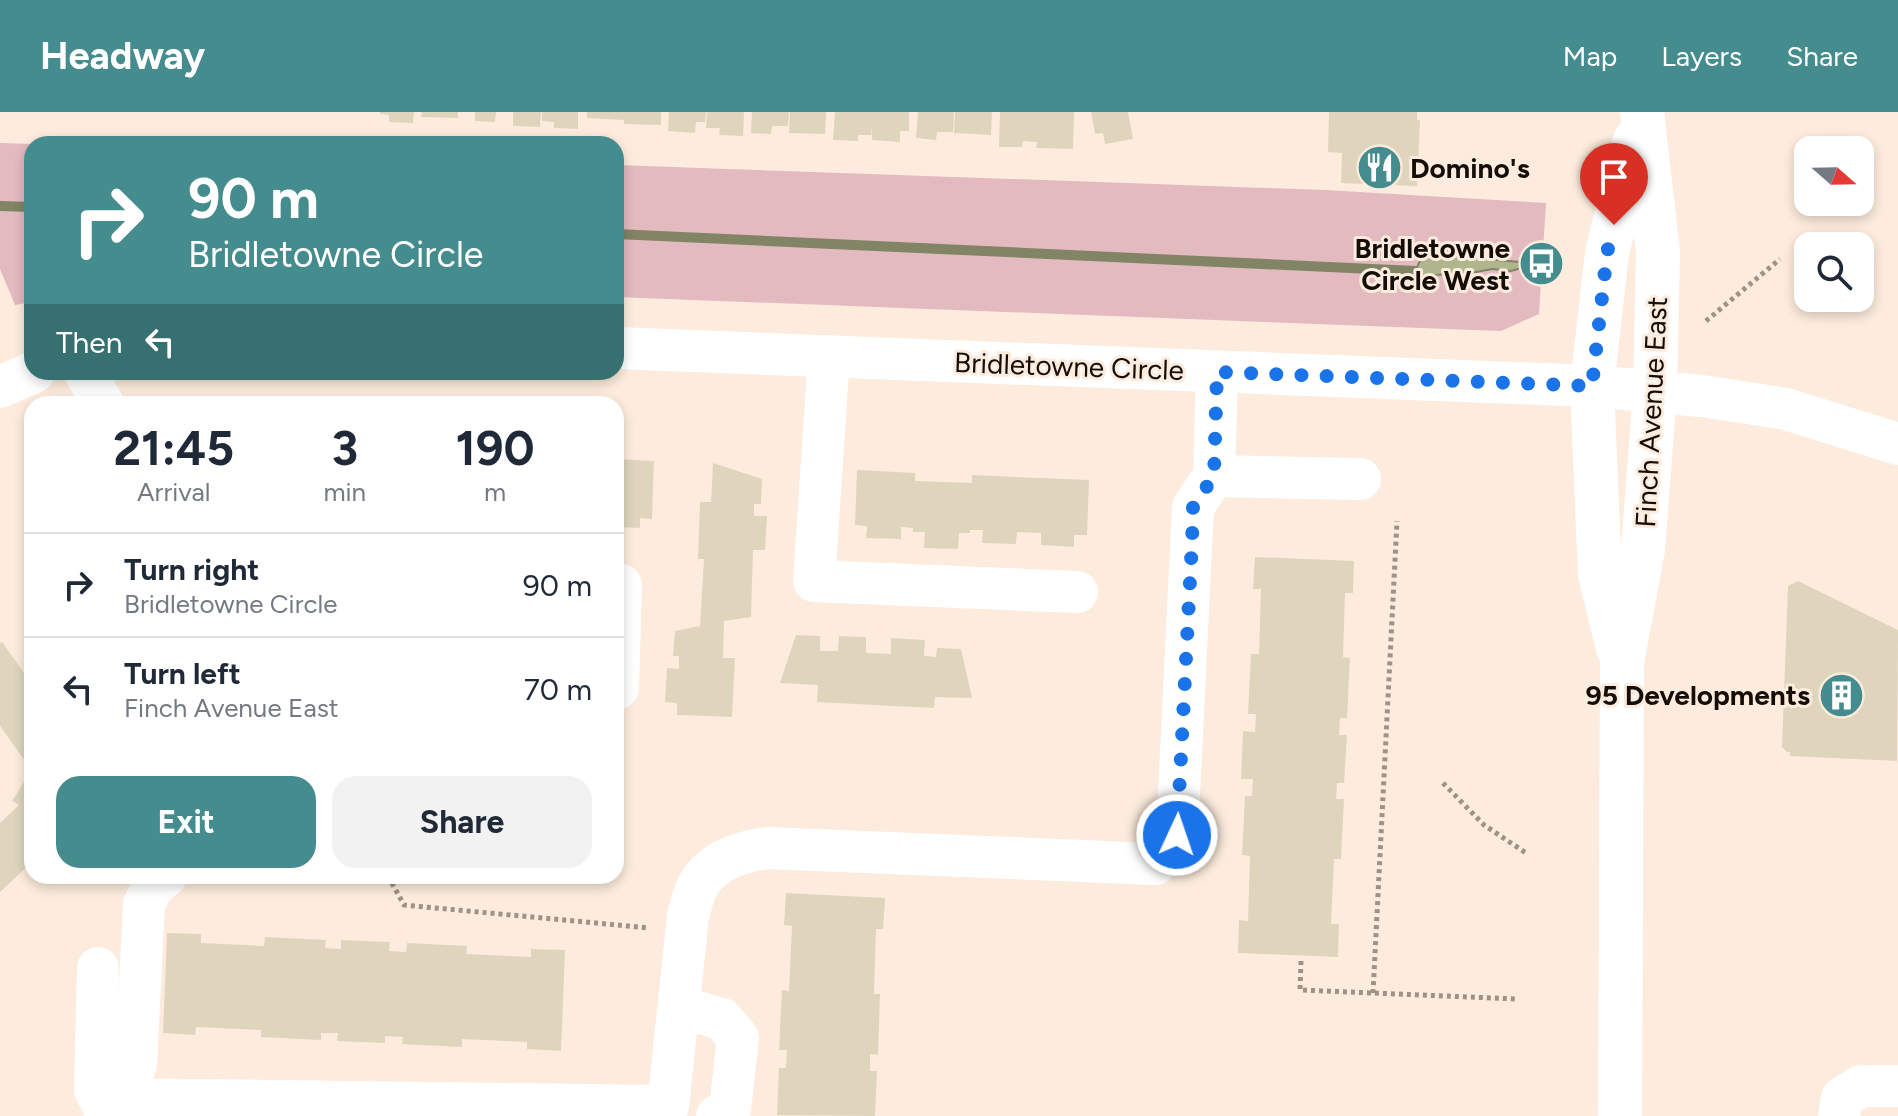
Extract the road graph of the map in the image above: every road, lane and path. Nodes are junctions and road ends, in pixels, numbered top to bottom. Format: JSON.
{"nodes":[{"id":1,"x":1642,"y":113,"type":"edge"},
{"id":2,"x":1780,"y":259,"type":"dead end"},
{"id":3,"x":1706,"y":321,"type":"dead end"},
{"id":4,"x":624,"y":348,"type":"edge"},
{"id":5,"x":829,"y":356,"type":"junction"},
{"id":6,"x":1217,"y":372,"type":"junction"},
{"id":7,"x":24,"y":376,"type":"edge"},
{"id":8,"x":1592,"y":386,"type":"junction"},
{"id":9,"x":0,"y":387,"type":"edge"},
{"id":10,"x":1655,"y":391,"type":"junction"},
{"id":11,"x":1898,"y":444,"type":"edge"},
{"id":12,"x":1214,"y":476,"type":"junction"},
{"id":13,"x":1360,"y":479,"type":"dead end"},
{"id":14,"x":1397,"y":521,"type":"dead end"},
{"id":15,"x":1077,"y":592,"type":"dead end"},
{"id":16,"x":1622,"y":662,"type":"junction"},
{"id":17,"x":1443,"y":783,"type":"dead end"},
{"id":18,"x":1526,"y":853,"type":"dead end"},
{"id":19,"x":156,"y":884,"type":"edge"},
{"id":20,"x":392,"y":884,"type":"edge"},
{"id":21,"x":686,"y":931,"type":"junction"},
{"id":22,"x":1301,"y":961,"type":"dead end"},
{"id":23,"x":98,"y":968,"type":"dead end"},
{"id":24,"x":1373,"y":993,"type":"junction"},
{"id":25,"x":1517,"y":999,"type":"dead end"},
{"id":26,"x":679,"y":1007,"type":"junction"},
{"id":27,"x":1898,"y":1086,"type":"edge"},
{"id":28,"x":117,"y":1110,"type":"edge"},
{"id":29,"x":686,"y":1111,"type":"edge"},
{"id":30,"x":717,"y":1116,"type":"edge"},
{"id":31,"x":1620,"y":1116,"type":"edge"},
{"id":32,"x":1839,"y":1116,"type":"edge"}],
"edges":[{"from":1,"to":8,"type":"main road","name":"Finch Avenue East"},
{"from":1,"to":10,"type":"main road","name":"Finch Avenue East"},
{"from":2,"to":3,"type":"path"},
{"from":4,"to":5,"type":"street","name":"Bridletowne Circle"},
{"from":5,"to":6,"type":"street","name":"Bridletowne Circle"},
{"from":5,"to":15,"type":"street"},
{"from":6,"to":8,"type":"street","name":"Bridletowne Circle"},
{"from":6,"to":12,"type":"street"},
{"from":7,"to":9,"type":"street"},
{"from":8,"to":10,"type":"street","name":"Bridletowne Circle"},
{"from":8,"to":16,"type":"main road","name":"Finch Avenue East"},
{"from":10,"to":11,"type":"street","name":"Bridletowne Circle"},
{"from":10,"to":16,"type":"main road","name":"Finch Avenue East"},
{"from":12,"to":13,"type":"street"},
{"from":12,"to":21,"type":"street"},
{"from":14,"to":24,"type":"path"},
{"from":16,"to":31,"type":"main road","name":"Finch Avenue East"},
{"from":17,"to":18,"type":"path"},
{"from":19,"to":28,"type":"street"},
{"from":20,"to":21,"type":"path"},
{"from":21,"to":26,"type":"street"},
{"from":22,"to":24,"type":"path"},
{"from":23,"to":28,"type":"street"},
{"from":24,"to":25,"type":"path"},
{"from":26,"to":29,"type":"street"},
{"from":26,"to":30,"type":"street"},
{"from":27,"to":32,"type":"street"},
{"from":28,"to":29,"type":"street"}]}
